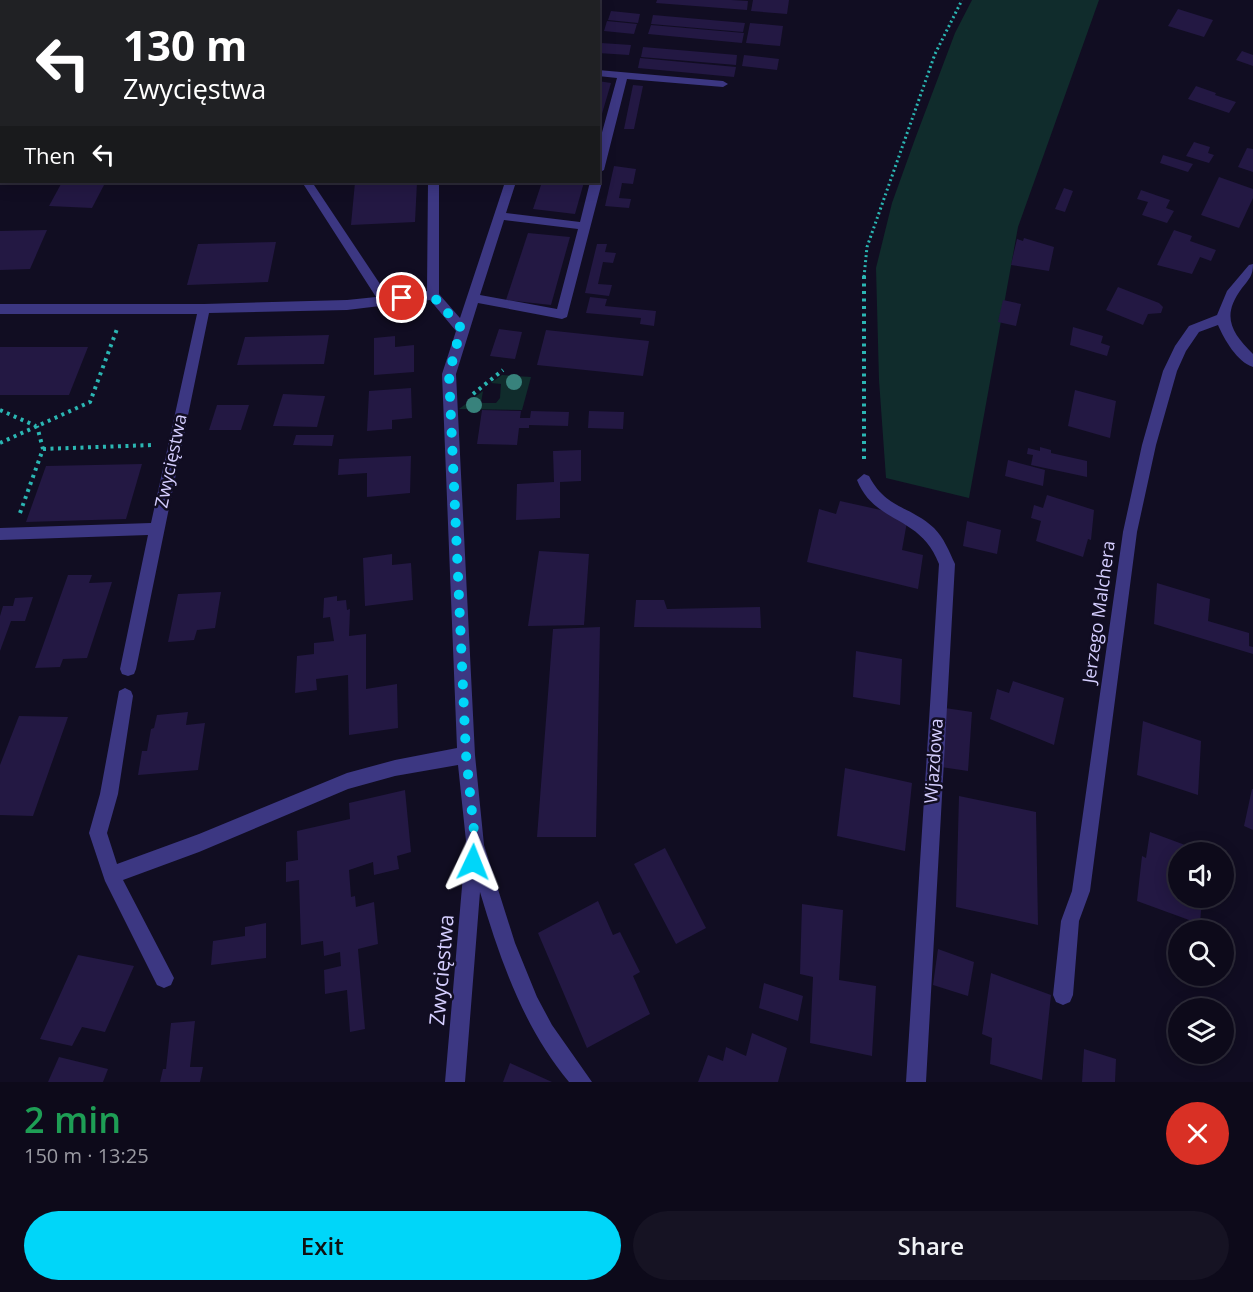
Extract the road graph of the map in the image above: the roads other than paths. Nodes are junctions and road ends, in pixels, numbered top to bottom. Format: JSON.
{"nodes":[{"id":1,"x":600,"y":73,"type":"edge"},
{"id":2,"x":623,"y":75,"type":"junction"},
{"id":3,"x":723,"y":84,"type":"dead end"},
{"id":4,"x":602,"y":146,"type":"edge"},
{"id":5,"x":308,"y":183,"type":"edge"},
{"id":6,"x":434,"y":183,"type":"edge"},
{"id":7,"x":510,"y":183,"type":"edge"},
{"id":8,"x":596,"y":183,"type":"edge"},
{"id":9,"x":499,"y":216,"type":"junction"},
{"id":10,"x":584,"y":226,"type":"junction"},
{"id":11,"x":1253,"y":268,"type":"edge"},
{"id":12,"x":433,"y":296,"type":"junction"},
{"id":13,"x":472,"y":298,"type":"junction"},
{"id":14,"x":384,"y":299,"type":"junction"},
{"id":15,"x":0,"y":309,"type":"edge"},
{"id":16,"x":204,"y":309,"type":"junction"},
{"id":17,"x":1223,"y":318,"type":"junction"},
{"id":18,"x":461,"y":328,"type":"junction"},
{"id":19,"x":1253,"y":362,"type":"edge"},
{"id":20,"x":864,"y":480,"type":"road end"},
{"id":21,"x":157,"y":529,"type":"junction"},
{"id":22,"x":6,"y":534,"type":"edge"},
{"id":23,"x":128,"y":669,"type":"dead end"},
{"id":24,"x":125,"y":696,"type":"dead end"},
{"id":25,"x":466,"y":755,"type":"junction"},
{"id":26,"x":475,"y":841,"type":"junction"},
{"id":27,"x":111,"y":875,"type":"junction"},
{"id":28,"x":164,"y":978,"type":"dead end"},
{"id":29,"x":1063,"y":995,"type":"dead end"},
{"id":30,"x":455,"y":1082,"type":"edge"},
{"id":31,"x":582,"y":1082,"type":"edge"},
{"id":32,"x":916,"y":1082,"type":"edge"}],
"edges":[{"from":1,"to":2,"type":"street"},
{"from":2,"to":3,"type":"street"},
{"from":2,"to":4,"type":"street"},
{"from":5,"to":14,"type":"street"},
{"from":6,"to":12,"type":"street"},
{"from":7,"to":9,"type":"street","name":"Zwycięstwa"},
{"from":8,"to":10,"type":"street"},
{"from":9,"to":10,"type":"street"},
{"from":9,"to":13,"type":"street","name":"Zwycięstwa"},
{"from":10,"to":13,"type":"street"},
{"from":11,"to":17,"type":"street"},
{"from":12,"to":14,"type":"street"},
{"from":12,"to":18,"type":"street"},
{"from":13,"to":18,"type":"street","name":"Zwycięstwa"},
{"from":14,"to":16,"type":"street"},
{"from":15,"to":16,"type":"street"},
{"from":16,"to":21,"type":"street","name":"Zwycięstwa"},
{"from":17,"to":19,"type":"street"},
{"from":17,"to":29,"type":"street","name":"Jerzego Malchera"},
{"from":18,"to":25,"type":"street","name":"Zwycięstwa"},
{"from":20,"to":32,"type":"street","name":"Wjazdowa"},
{"from":21,"to":22,"type":"street","name":"Zwycięstwa"},
{"from":21,"to":23,"type":"street"},
{"from":24,"to":27,"type":"street"},
{"from":25,"to":26,"type":"street","name":"Zwycięstwa"},
{"from":25,"to":27,"type":"street"},
{"from":26,"to":30,"type":"street","name":"Zwycięstwa"},
{"from":26,"to":31,"type":"street"},
{"from":27,"to":28,"type":"street"}]}
